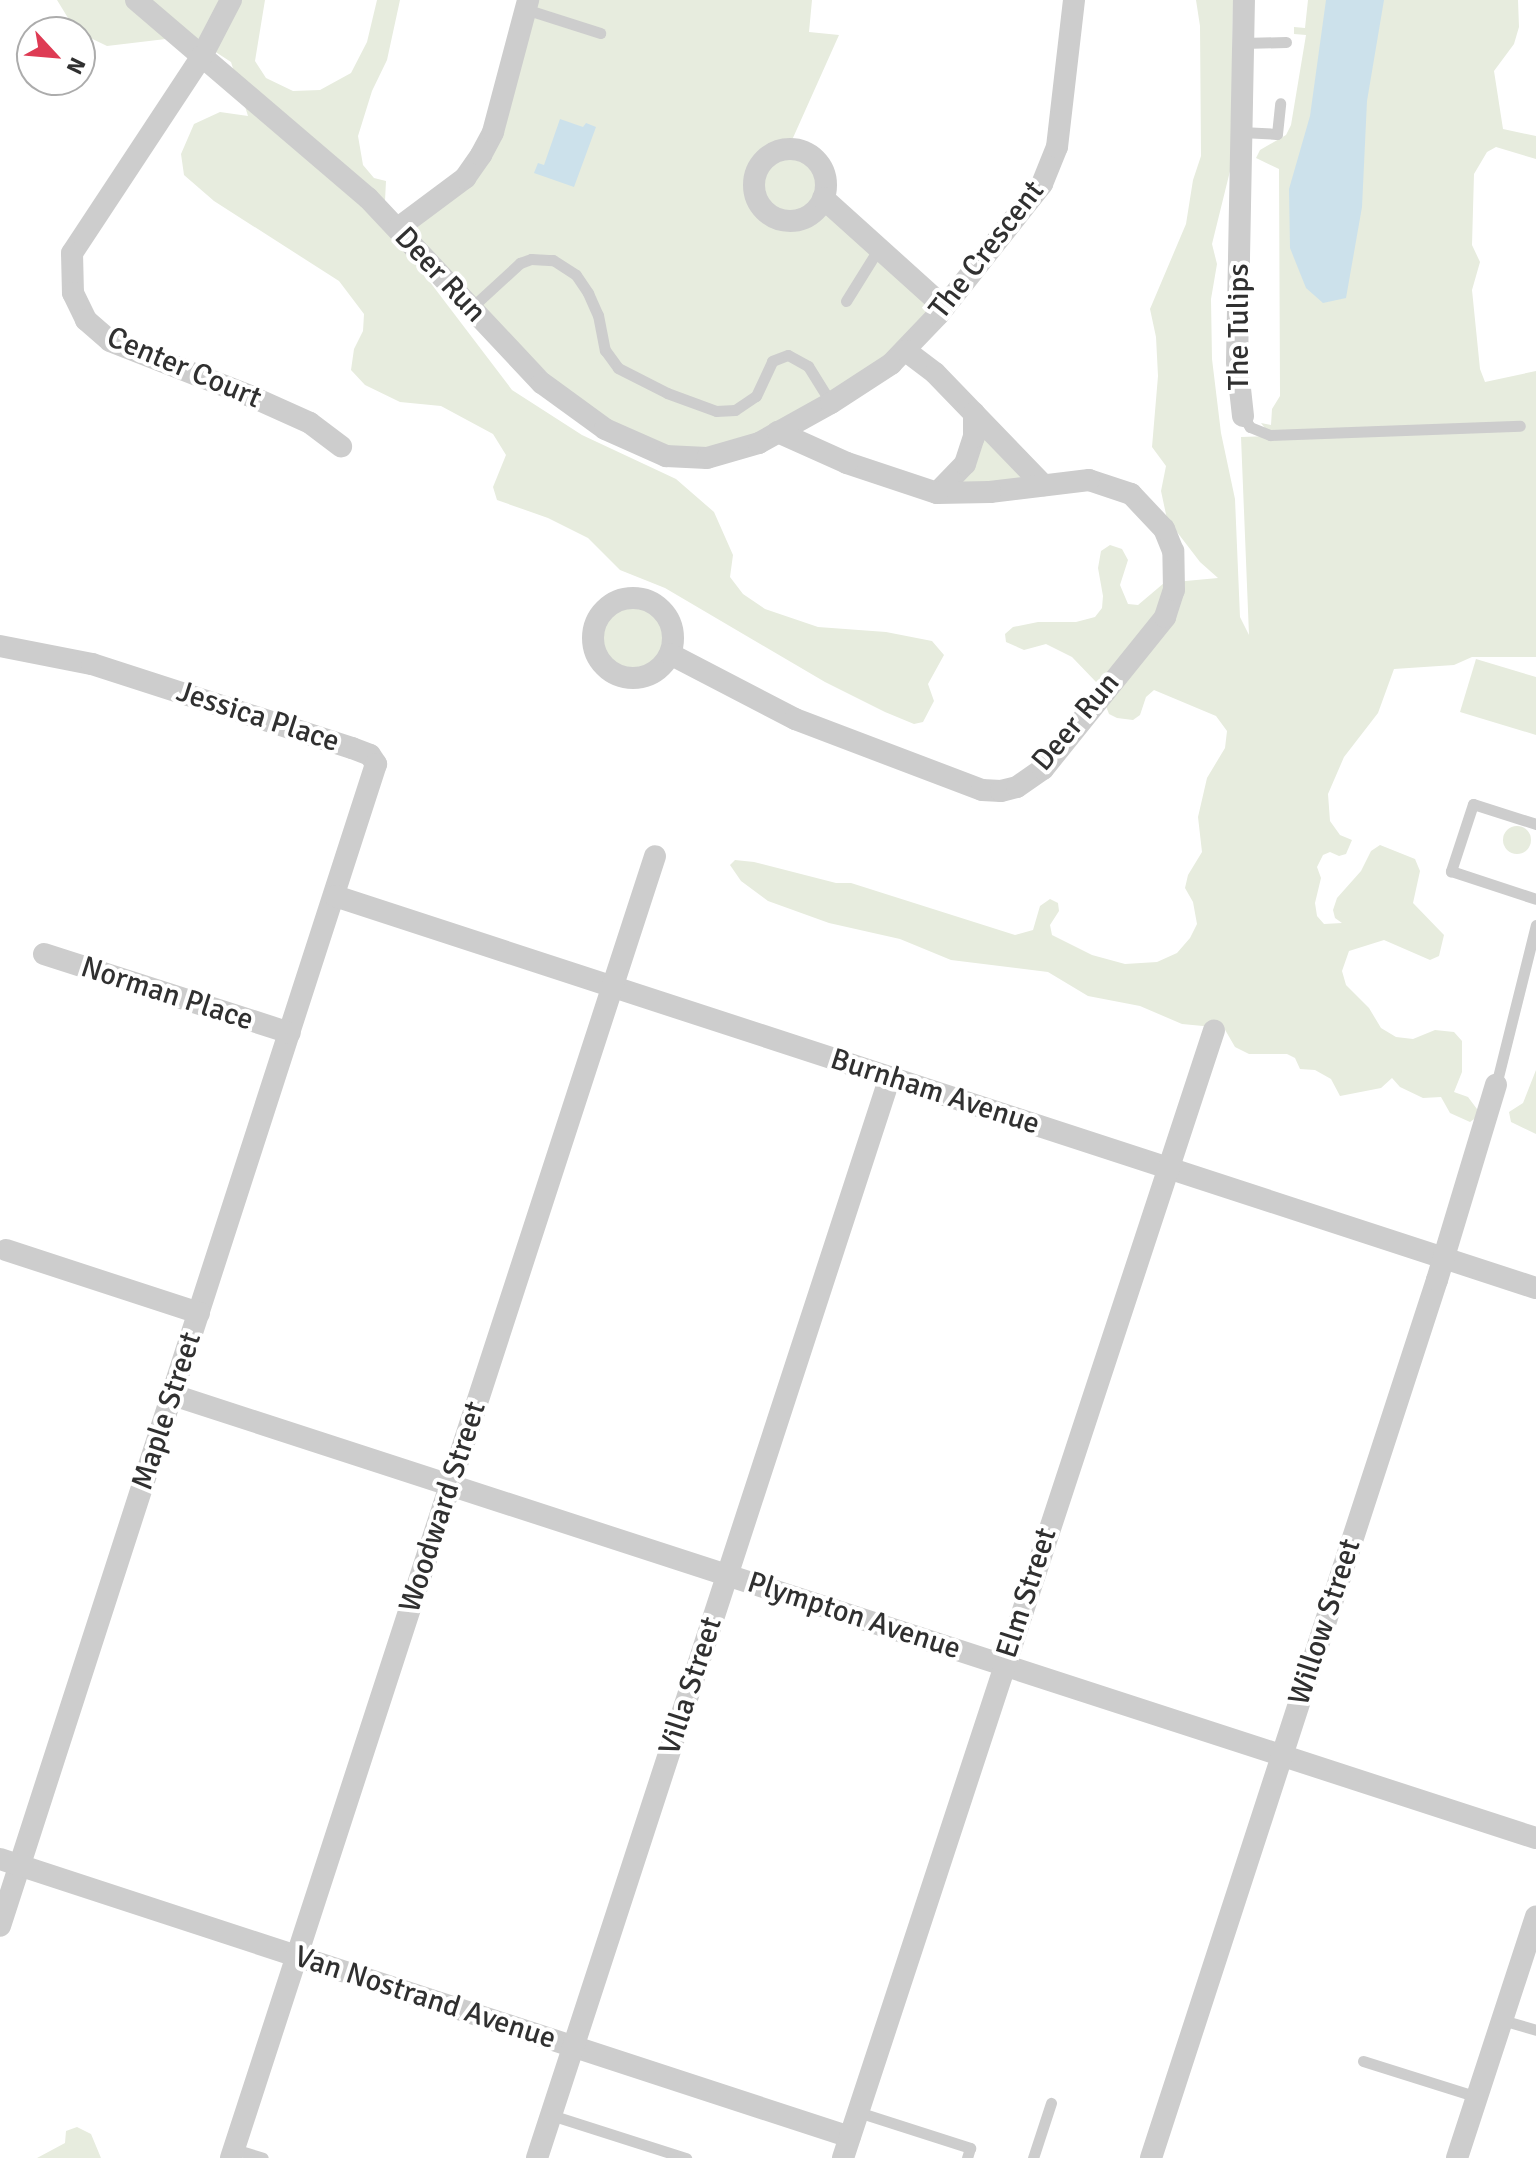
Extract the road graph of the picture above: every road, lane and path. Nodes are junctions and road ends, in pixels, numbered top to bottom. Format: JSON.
{"nodes":[{"id":1,"x":136,"y":0,"type":"edge"},
{"id":2,"x":231,"y":0,"type":"edge"},
{"id":3,"x":1074,"y":0,"type":"edge"},
{"id":4,"x":1244,"y":0,"type":"edge"},
{"id":5,"x":526,"y":4,"type":"edge"},
{"id":6,"x":600,"y":33,"type":"dead end"},
{"id":7,"x":1286,"y":42,"type":"dead end"},
{"id":8,"x":1243,"y":43,"type":"junction"},
{"id":9,"x":202,"y":56,"type":"junction"},
{"id":10,"x":1280,"y":103,"type":"dead end"},
{"id":11,"x":1241,"y":132,"type":"junction"},
{"id":12,"x":823,"y":198,"type":"dead end"},
{"id":13,"x":398,"y":228,"type":"junction"},
{"id":14,"x":879,"y":248,"type":"junction"},
{"id":15,"x":846,"y":301,"type":"dead end"},
{"id":16,"x":944,"y":307,"type":"junction"},
{"id":17,"x":471,"y":309,"type":"junction"},
{"id":18,"x":906,"y":351,"type":"junction"},
{"id":19,"x":831,"y":403,"type":"junction"},
{"id":20,"x":974,"y":413,"type":"junction"},
{"id":21,"x":1243,"y":416,"type":"joint"},
{"id":22,"x":1520,"y":426,"type":"dead end"},
{"id":23,"x":778,"y":432,"type":"junction"},
{"id":24,"x":341,"y":446,"type":"dead end"},
{"id":25,"x":1043,"y":485,"type":"junction"},
{"id":26,"x":937,"y":493,"type":"junction"},
{"id":27,"x":0,"y":646,"type":"edge"},
{"id":28,"x":670,"y":654,"type":"dead end"},
{"id":29,"x":1536,"y":824,"type":"edge"},
{"id":30,"x":655,"y":856,"type":"dead end"},
{"id":31,"x":335,"y":896,"type":"junction"},
{"id":32,"x":1536,"y":899,"type":"edge"},
{"id":33,"x":1536,"y":925,"type":"edge"},
{"id":34,"x":44,"y":954,"type":"dead end"},
{"id":35,"x":613,"y":987,"type":"junction"},
{"id":36,"x":1214,"y":1030,"type":"dead end"},
{"id":37,"x":290,"y":1033,"type":"junction"},
{"id":38,"x":890,"y":1077,"type":"junction"},
{"id":39,"x":1496,"y":1085,"type":"joint"},
{"id":40,"x":1168,"y":1168,"type":"junction"},
{"id":41,"x":6,"y":1250,"type":"dead end"},
{"id":42,"x":1445,"y":1258,"type":"junction"},
{"id":43,"x":1536,"y":1288,"type":"edge"},
{"id":44,"x":199,"y":1313,"type":"junction"},
{"id":45,"x":173,"y":1395,"type":"junction"},
{"id":46,"x":450,"y":1485,"type":"junction"},
{"id":47,"x":728,"y":1575,"type":"junction"},
{"id":48,"x":1004,"y":1665,"type":"junction"},
{"id":49,"x":1282,"y":1755,"type":"junction"},
{"id":50,"x":1536,"y":1838,"type":"edge"},
{"id":51,"x":10,"y":1863,"type":"edge"},
{"id":52,"x":1536,"y":1917,"type":"edge"},
{"id":53,"x":0,"y":1926,"type":"edge"},
{"id":54,"x":296,"y":1956,"type":"junction"},
{"id":55,"x":1502,"y":2020,"type":"junction"},
{"id":56,"x":1536,"y":2030,"type":"edge"},
{"id":57,"x":573,"y":2046,"type":"junction"},
{"id":58,"x":1363,"y":2061,"type":"dead end"},
{"id":59,"x":1477,"y":2097,"type":"junction"},
{"id":60,"x":1051,"y":2103,"type":"dead end"},
{"id":61,"x":858,"y":2112,"type":"junction"},
{"id":62,"x":551,"y":2115,"type":"junction"},
{"id":63,"x":847,"y":2148,"type":"edge"},
{"id":64,"x":232,"y":2153,"type":"edge"},
{"id":65,"x":263,"y":2158,"type":"edge"},
{"id":66,"x":537,"y":2158,"type":"edge"},
{"id":67,"x":686,"y":2158,"type":"edge"},
{"id":68,"x":967,"y":2158,"type":"edge"},
{"id":69,"x":1033,"y":2158,"type":"edge"},
{"id":70,"x":1151,"y":2158,"type":"edge"},
{"id":71,"x":1457,"y":2158,"type":"edge"}],
"edges":[{"from":1,"to":9,"type":"street","name":"Deer Run"},
{"from":2,"to":9,"type":"street","name":"Center Court"},
{"from":3,"to":16,"type":"street","name":"The Crescent"},
{"from":4,"to":8,"type":"street","name":"The Tulips"},
{"from":5,"to":6,"type":"lane"},
{"from":5,"to":13,"type":"street"},
{"from":7,"to":8,"type":"lane"},
{"from":8,"to":11,"type":"street","name":"The Tulips"},
{"from":9,"to":13,"type":"street","name":"Deer Run"},
{"from":9,"to":24,"type":"street","name":"Center Court"},
{"from":10,"to":11,"type":"lane"},
{"from":11,"to":21,"type":"street","name":"The Tulips"},
{"from":12,"to":14,"type":"street"},
{"from":13,"to":17,"type":"street","name":"Deer Run"},
{"from":14,"to":15,"type":"lane"},
{"from":14,"to":16,"type":"street"},
{"from":16,"to":18,"type":"street","name":"The Crescent"},
{"from":17,"to":19,"type":"lane"},
{"from":17,"to":23,"type":"street","name":"Deer Run"},
{"from":18,"to":19,"type":"street","name":"Deer Run"},
{"from":18,"to":20,"type":"street"},
{"from":19,"to":23,"type":"street","name":"Deer Run"},
{"from":20,"to":25,"type":"street"},
{"from":20,"to":26,"type":"street"},
{"from":21,"to":22,"type":"lane","name":"The Tulips"},
{"from":23,"to":26,"type":"street","name":"Deer Run"},
{"from":25,"to":26,"type":"street","name":"Deer Run"},
{"from":25,"to":28,"type":"street","name":"Deer Run"},
{"from":27,"to":31,"type":"street","name":"Jessica Place"},
{"from":29,"to":32,"type":"lane"},
{"from":30,"to":35,"type":"street","name":"Woodward Street"},
{"from":31,"to":35,"type":"street","name":"Burnham Avenue"},
{"from":31,"to":37,"type":"street","name":"Maple Street"},
{"from":33,"to":39,"type":"lane"},
{"from":34,"to":37,"type":"street","name":"Norman Place"},
{"from":35,"to":38,"type":"street","name":"Burnham Avenue"},
{"from":35,"to":46,"type":"street","name":"Woodward Street"},
{"from":36,"to":40,"type":"street","name":"Elm Street"},
{"from":37,"to":44,"type":"street","name":"Maple Street"},
{"from":38,"to":40,"type":"street","name":"Burnham Avenue"},
{"from":38,"to":47,"type":"street","name":"Villa Street"},
{"from":39,"to":42,"type":"street","name":"Willow Street"},
{"from":40,"to":42,"type":"street","name":"Burnham Avenue"},
{"from":40,"to":48,"type":"street","name":"Elm Street"},
{"from":41,"to":44,"type":"street"},
{"from":42,"to":43,"type":"street","name":"Burnham Avenue"},
{"from":42,"to":49,"type":"street","name":"Willow Street"},
{"from":44,"to":45,"type":"street","name":"Maple Street"},
{"from":45,"to":46,"type":"street","name":"Plympton Avenue"},
{"from":45,"to":51,"type":"street","name":"Maple Street"},
{"from":46,"to":47,"type":"street","name":"Plympton Avenue"},
{"from":46,"to":54,"type":"street","name":"Woodward Street"},
{"from":47,"to":48,"type":"street","name":"Plympton Avenue"},
{"from":47,"to":57,"type":"street","name":"Villa Street"},
{"from":48,"to":49,"type":"street","name":"Plympton Avenue"},
{"from":48,"to":61,"type":"street","name":"Elm Street"},
{"from":49,"to":50,"type":"street","name":"Plympton Avenue"},
{"from":49,"to":70,"type":"street","name":"Willow Street"},
{"from":51,"to":53,"type":"street","name":"Maple Street"},
{"from":51,"to":54,"type":"street","name":"Van Nostrand Avenue"},
{"from":52,"to":55,"type":"street"},
{"from":54,"to":57,"type":"street","name":"Van Nostrand Avenue"},
{"from":54,"to":64,"type":"street","name":"Woodward Street"},
{"from":55,"to":56,"type":"lane"},
{"from":55,"to":59,"type":"street"},
{"from":57,"to":62,"type":"street","name":"Villa Street"},
{"from":57,"to":63,"type":"street","name":"Van Nostrand Avenue"},
{"from":58,"to":59,"type":"lane"},
{"from":59,"to":71,"type":"street"},
{"from":60,"to":69,"type":"lane"},
{"from":61,"to":63,"type":"street","name":"Elm Street"},
{"from":61,"to":68,"type":"lane"},
{"from":62,"to":66,"type":"street","name":"Villa Street"},
{"from":62,"to":67,"type":"lane"},
{"from":64,"to":65,"type":"lane"}]}
